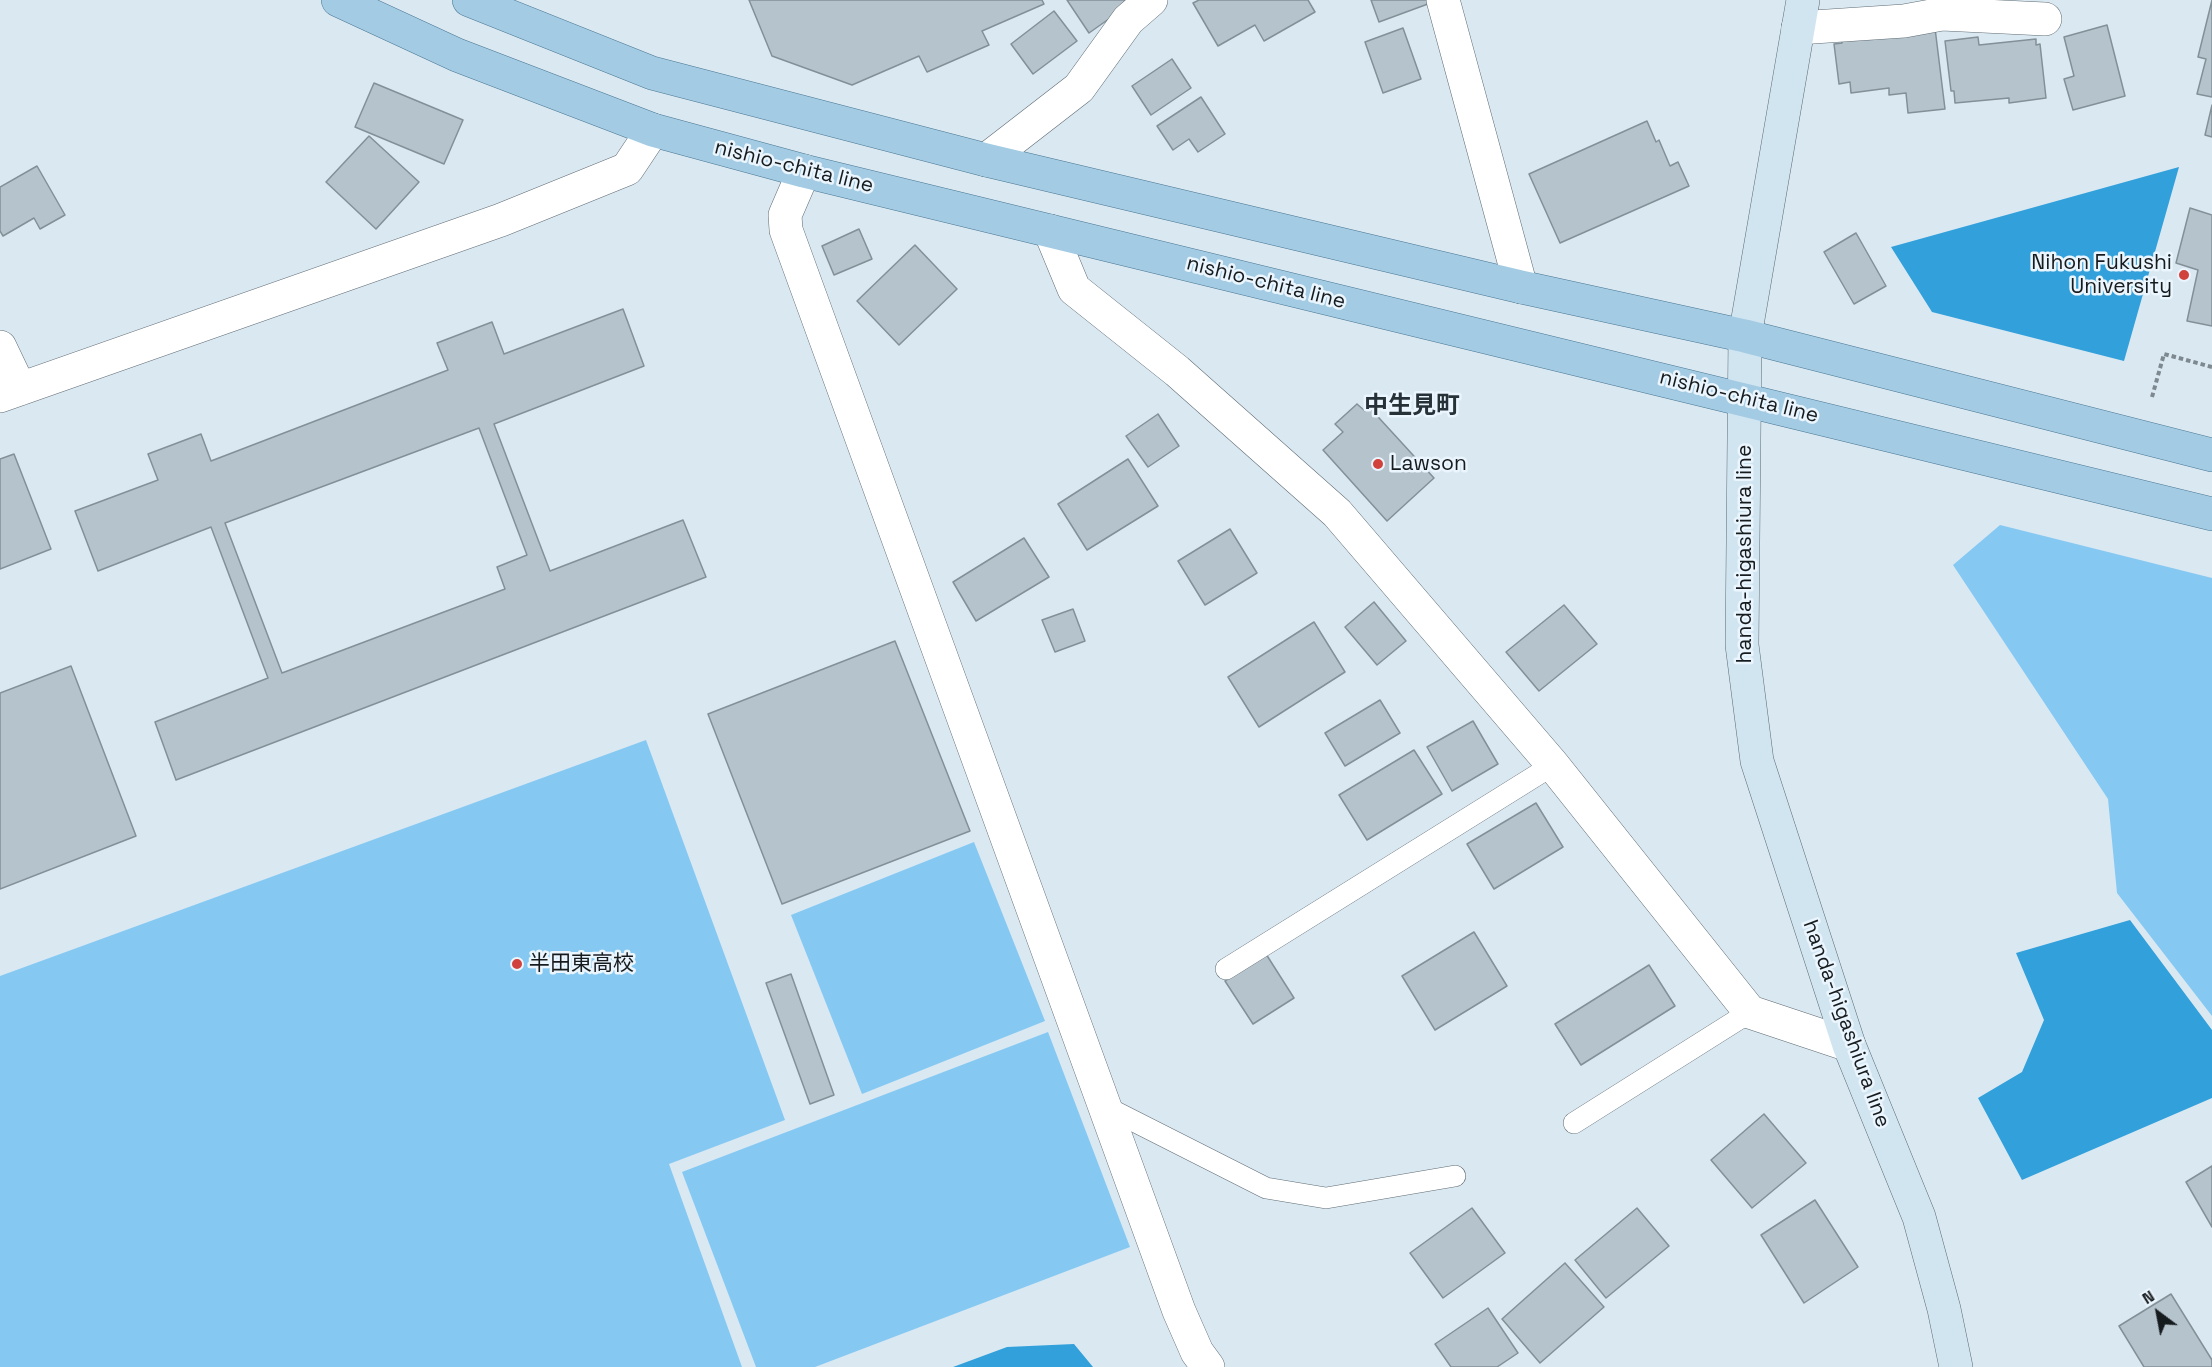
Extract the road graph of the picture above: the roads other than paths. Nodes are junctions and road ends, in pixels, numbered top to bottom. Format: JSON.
{"nodes":[{"id":1,"x":338,"y":0,"type":"edge"},
{"id":2,"x":469,"y":0,"type":"edge"},
{"id":3,"x":1151,"y":0,"type":"edge"},
{"id":4,"x":1443,"y":0,"type":"edge"},
{"id":5,"x":1801,"y":14,"type":"edge"},
{"id":6,"x":2045,"y":18,"type":"dead end"},
{"id":7,"x":653,"y":130,"type":"junction"},
{"id":8,"x":986,"y":160,"type":"junction"},
{"id":9,"x":804,"y":171,"type":"junction"},
{"id":10,"x":1050,"y":231,"type":"junction"},
{"id":11,"x":1521,"y":287,"type":"junction"},
{"id":12,"x":1745,"y":336,"type":"junction"},
{"id":13,"x":0,"y":348,"type":"edge"},
{"id":14,"x":10,"y":393,"type":"edge"},
{"id":15,"x":1746,"y":399,"type":"junction"},
{"id":16,"x":2212,"y":455,"type":"edge"},
{"id":17,"x":2212,"y":513,"type":"edge"},
{"id":18,"x":1553,"y":765,"type":"junction"},
{"id":19,"x":1226,"y":969,"type":"dead end"},
{"id":20,"x":1750,"y":1012,"type":"junction"},
{"id":21,"x":1849,"y":1045,"type":"junction"},
{"id":22,"x":1104,"y":1106,"type":"junction"},
{"id":23,"x":1574,"y":1123,"type":"dead end"},
{"id":24,"x":1455,"y":1176,"type":"dead end"},
{"id":25,"x":1208,"y":1367,"type":"edge"},
{"id":26,"x":1956,"y":1367,"type":"edge"}],
"edges":[{"from":1,"to":7,"type":"main road","name":"nishio-chita line"},
{"from":2,"to":8,"type":"main road"},
{"from":3,"to":8,"type":"street"},
{"from":4,"to":11,"type":"street"},
{"from":5,"to":6,"type":"street"},
{"from":5,"to":12,"type":"main road","name":"handa-higashiura line"},
{"from":7,"to":9,"type":"main road","name":"nishio-chita line"},
{"from":7,"to":14,"type":"street"},
{"from":8,"to":11,"type":"main road"},
{"from":9,"to":10,"type":"main road","name":"nishio-chita line"},
{"from":9,"to":22,"type":"street"},
{"from":10,"to":15,"type":"main road","name":"nishio-chita line"},
{"from":10,"to":18,"type":"street"},
{"from":11,"to":12,"type":"main road"},
{"from":12,"to":15,"type":"main road","name":"handa-higashiura line"},
{"from":12,"to":16,"type":"main road"},
{"from":13,"to":14,"type":"street"},
{"from":15,"to":17,"type":"main road","name":"nishio-chita line"},
{"from":15,"to":21,"type":"main road","name":"handa-higashiura line"},
{"from":18,"to":19,"type":"lane"},
{"from":18,"to":20,"type":"street"},
{"from":20,"to":21,"type":"street"},
{"from":20,"to":23,"type":"lane"},
{"from":21,"to":26,"type":"main road","name":"handa-higashiura line"},
{"from":22,"to":24,"type":"lane"},
{"from":22,"to":25,"type":"street"}]}
